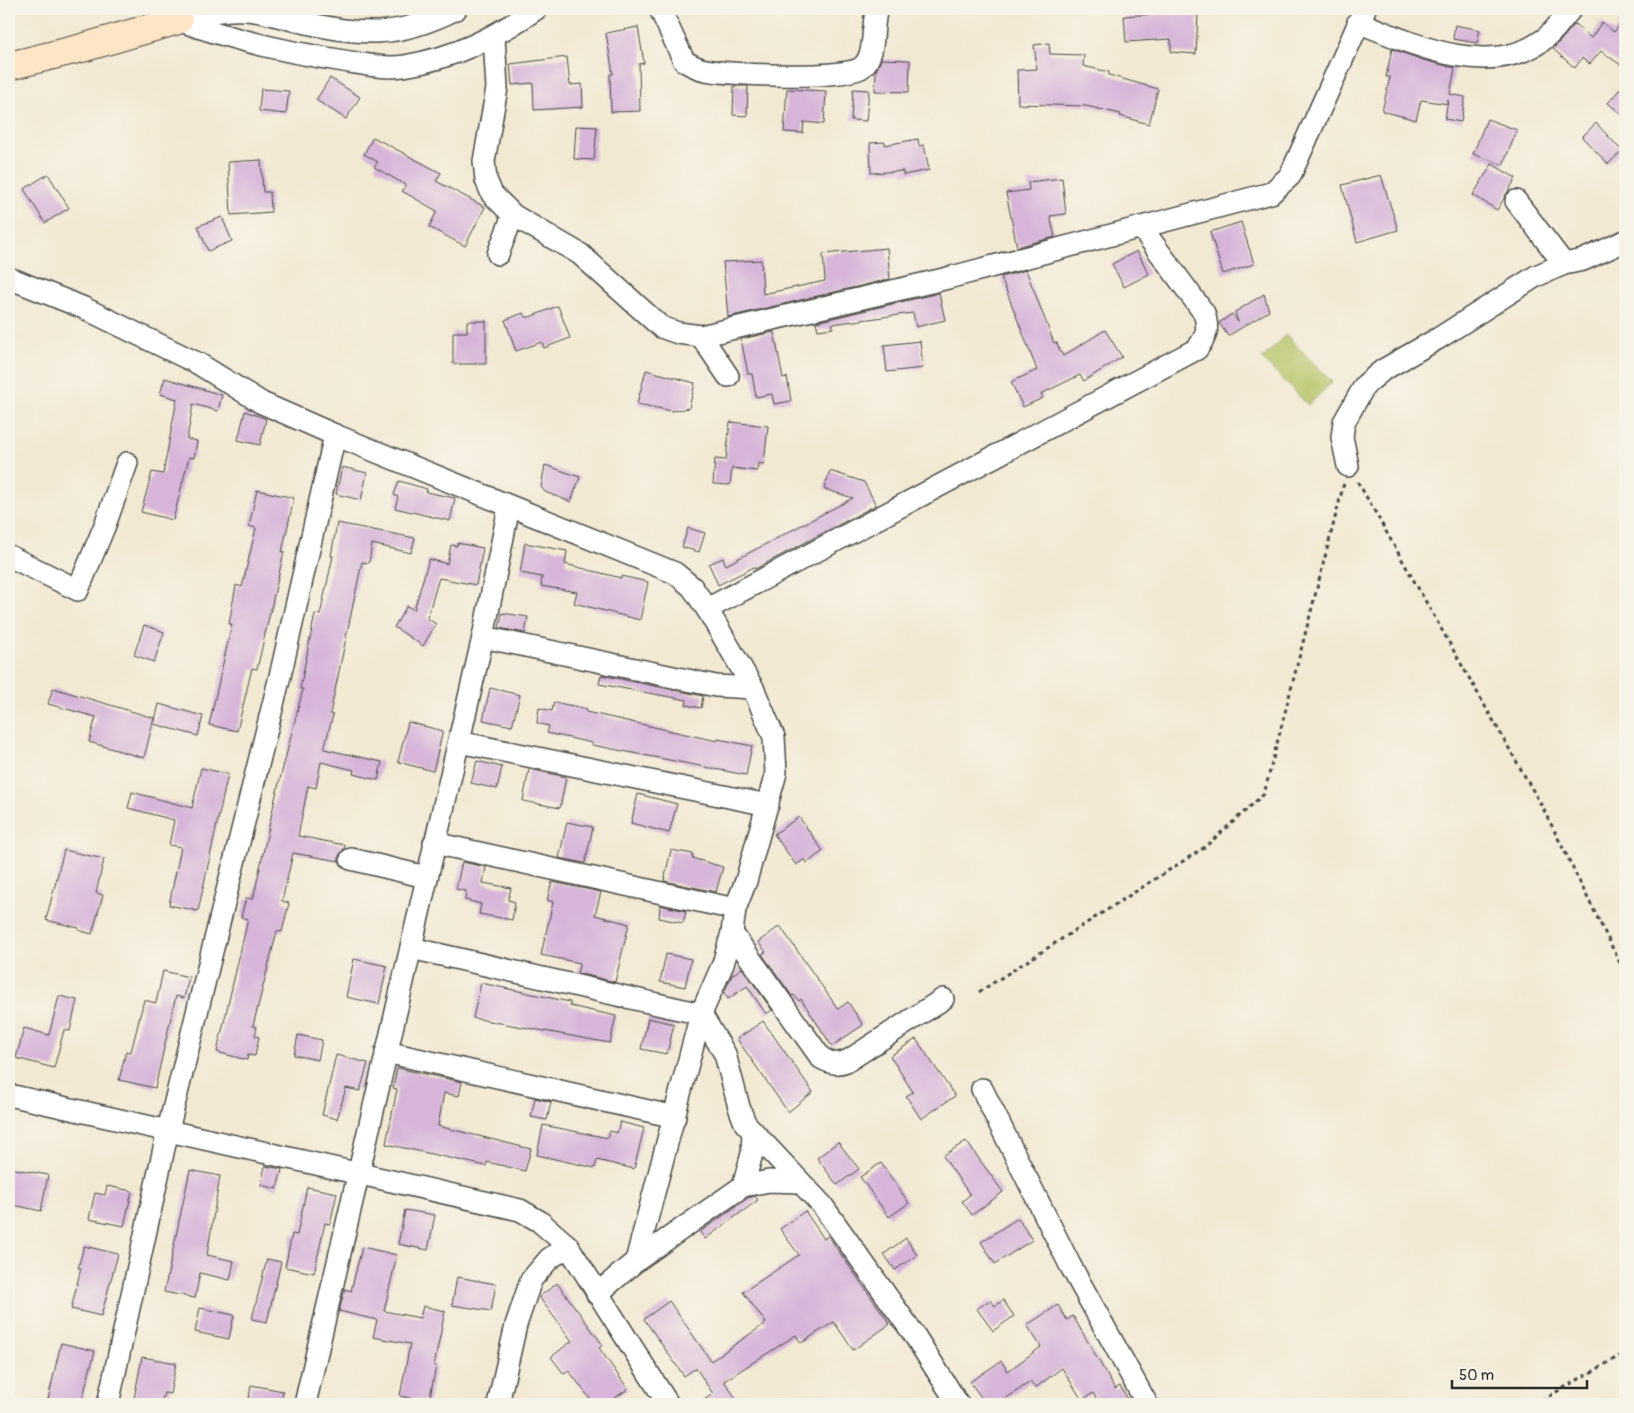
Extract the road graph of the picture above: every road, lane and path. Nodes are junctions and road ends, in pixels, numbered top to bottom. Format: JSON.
{"nodes":[{"id":1,"x":456,"y":9,"type":"edge"},
{"id":2,"x":536,"y":9,"type":"edge"},
{"id":3,"x":660,"y":9,"type":"edge"},
{"id":4,"x":877,"y":9,"type":"edge"},
{"id":5,"x":1571,"y":9,"type":"edge"},
{"id":6,"x":1361,"y":15,"type":"edge"},
{"id":7,"x":178,"y":20,"type":"junction"},
{"id":8,"x":494,"y":37,"type":"junction"},
{"id":9,"x":9,"y":66,"type":"edge"},
{"id":10,"x":1516,"y":201,"type":"dead end"},
{"id":11,"x":513,"y":215,"type":"junction"},
{"id":12,"x":1141,"y":227,"type":"junction"},
{"id":13,"x":1625,"y":241,"type":"edge"},
{"id":14,"x":498,"y":254,"type":"dead end"},
{"id":15,"x":1564,"y":264,"type":"junction"},
{"id":16,"x":9,"y":278,"type":"edge"},
{"id":17,"x":701,"y":336,"type":"junction"},
{"id":18,"x":728,"y":376,"type":"dead end"},
{"id":19,"x":335,"y":435,"type":"junction"},
{"id":20,"x":127,"y":463,"type":"dead end"},
{"id":21,"x":1348,"y":466,"type":"junction"},
{"id":22,"x":509,"y":507,"type":"junction"},
{"id":23,"x":9,"y":556,"type":"edge"},
{"id":24,"x":707,"y":609,"type":"junction"},
{"id":25,"x":483,"y":636,"type":"junction"},
{"id":26,"x":754,"y":688,"type":"junction"},
{"id":27,"x":459,"y":742,"type":"junction"},
{"id":28,"x":768,"y":804,"type":"junction"},
{"id":29,"x":434,"y":842,"type":"junction"},
{"id":30,"x":350,"y":858,"type":"dead end"},
{"id":31,"x":426,"y":877,"type":"junction"},
{"id":32,"x":735,"y":909,"type":"junction"},
{"id":33,"x":732,"y":933,"type":"junction"},
{"id":34,"x":411,"y":948,"type":"junction"},
{"id":35,"x":1625,"y":973,"type":"edge"},
{"id":36,"x":979,"y":992,"type":"dead end"},
{"id":37,"x":943,"y":999,"type":"dead end"},
{"id":38,"x":701,"y":1014,"type":"junction"},
{"id":39,"x":386,"y":1052,"type":"junction"},
{"id":40,"x":982,"y":1089,"type":"dead end"},
{"id":41,"x":9,"y":1095,"type":"edge"},
{"id":42,"x":675,"y":1117,"type":"junction"},
{"id":43,"x":168,"y":1130,"type":"junction"},
{"id":44,"x":753,"y":1132,"type":"junction"},
{"id":45,"x":358,"y":1172,"type":"junction"},
{"id":46,"x":800,"y":1182,"type":"junction"},
{"id":47,"x":743,"y":1186,"type":"junction"},
{"id":48,"x":568,"y":1246,"type":"junction"},
{"id":49,"x":636,"y":1261,"type":"junction"},
{"id":50,"x":597,"y":1294,"type":"junction"},
{"id":51,"x":1625,"y":1353,"type":"edge"},
{"id":52,"x":108,"y":1404,"type":"edge"},
{"id":53,"x":305,"y":1404,"type":"edge"},
{"id":54,"x":498,"y":1404,"type":"edge"},
{"id":55,"x":668,"y":1404,"type":"edge"},
{"id":56,"x":958,"y":1404,"type":"edge"},
{"id":57,"x":1147,"y":1404,"type":"edge"},
{"id":58,"x":1535,"y":1404,"type":"edge"}],
"edges":[{"from":1,"to":7,"type":"street"},
{"from":2,"to":8,"type":"street"},
{"from":3,"to":4,"type":"street"},
{"from":5,"to":6,"type":"street"},
{"from":6,"to":12,"type":"street"},
{"from":7,"to":8,"type":"street"},
{"from":7,"to":9,"type":"street"},
{"from":8,"to":11,"type":"street"},
{"from":10,"to":15,"type":"street"},
{"from":11,"to":14,"type":"street"},
{"from":11,"to":17,"type":"street"},
{"from":12,"to":17,"type":"street"},
{"from":12,"to":24,"type":"street"},
{"from":13,"to":15,"type":"street"},
{"from":15,"to":21,"type":"street"},
{"from":16,"to":19,"type":"street"},
{"from":17,"to":18,"type":"street"},
{"from":19,"to":22,"type":"street"},
{"from":19,"to":43,"type":"street"},
{"from":20,"to":23,"type":"street"},
{"from":21,"to":35,"type":"path"},
{"from":21,"to":36,"type":"path"},
{"from":22,"to":24,"type":"street"},
{"from":22,"to":25,"type":"street"},
{"from":24,"to":26,"type":"street"},
{"from":25,"to":26,"type":"street"},
{"from":25,"to":27,"type":"street"},
{"from":26,"to":28,"type":"street"},
{"from":27,"to":28,"type":"street"},
{"from":27,"to":29,"type":"street"},
{"from":28,"to":32,"type":"street"},
{"from":29,"to":31,"type":"street"},
{"from":29,"to":32,"type":"street"},
{"from":30,"to":31,"type":"street"},
{"from":31,"to":34,"type":"street"},
{"from":32,"to":33,"type":"street"},
{"from":33,"to":37,"type":"street"},
{"from":33,"to":38,"type":"street"},
{"from":34,"to":38,"type":"street"},
{"from":34,"to":39,"type":"street"},
{"from":38,"to":42,"type":"street"},
{"from":38,"to":44,"type":"street"},
{"from":39,"to":42,"type":"street"},
{"from":39,"to":45,"type":"street"},
{"from":40,"to":57,"type":"street"},
{"from":41,"to":43,"type":"street"},
{"from":42,"to":49,"type":"street"},
{"from":43,"to":45,"type":"street"},
{"from":43,"to":52,"type":"street"},
{"from":44,"to":46,"type":"street"},
{"from":44,"to":47,"type":"street"},
{"from":45,"to":48,"type":"street"},
{"from":45,"to":53,"type":"street"},
{"from":46,"to":47,"type":"street"},
{"from":46,"to":56,"type":"street"},
{"from":47,"to":49,"type":"street"},
{"from":48,"to":50,"type":"street"},
{"from":48,"to":54,"type":"street"},
{"from":49,"to":50,"type":"street"},
{"from":50,"to":55,"type":"street"},
{"from":51,"to":58,"type":"path"}]}
